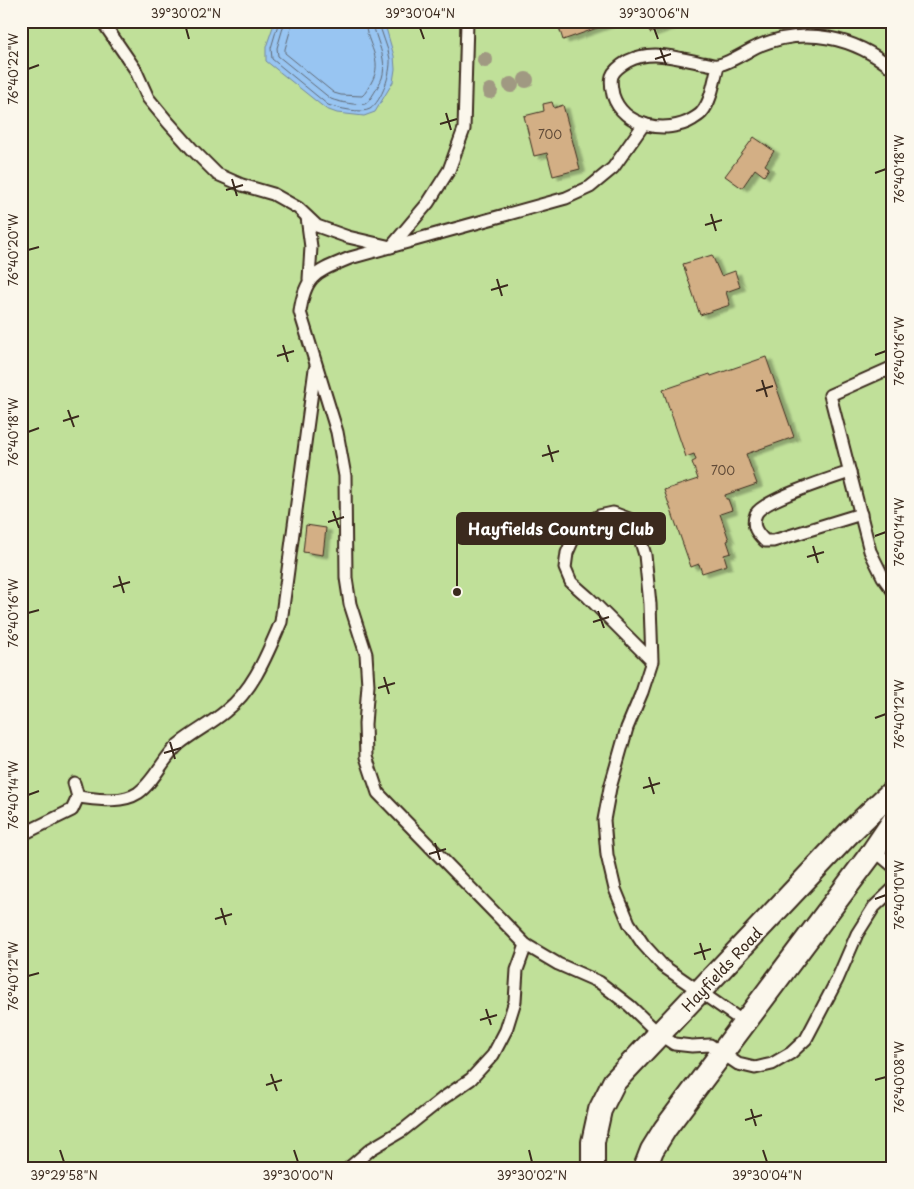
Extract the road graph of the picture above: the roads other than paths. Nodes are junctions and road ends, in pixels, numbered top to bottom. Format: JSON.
{"nodes":[{"id":1,"x":102,"y":21,"type":"edge"},
{"id":2,"x":467,"y":21,"type":"edge"},
{"id":3,"x":718,"y":66,"type":"junction"},
{"id":4,"x":893,"y":69,"type":"edge"},
{"id":5,"x":644,"y":124,"type":"junction"},
{"id":6,"x":307,"y":217,"type":"junction"},
{"id":7,"x":391,"y":246,"type":"junction"},
{"id":8,"x":309,"y":279,"type":"junction"},
{"id":9,"x":316,"y":365,"type":"junction"},
{"id":10,"x":893,"y":367,"type":"edge"},
{"id":11,"x":850,"y":472,"type":"junction"},
{"id":12,"x":861,"y":514,"type":"junction"},
{"id":13,"x":893,"y":591,"type":"edge"},
{"id":14,"x":652,"y":661,"type":"junction"},
{"id":15,"x":74,"y":782,"type":"dead end"},
{"id":16,"x":893,"y":792,"type":"edge"},
{"id":17,"x":78,"y":797,"type":"junction"},
{"id":18,"x":893,"y":822,"type":"edge"},
{"id":19,"x":21,"y":835,"type":"edge"},
{"id":20,"x":874,"y":850,"type":"junction"},
{"id":21,"x":893,"y":866,"type":"edge"},
{"id":22,"x":893,"y":889,"type":"edge"},
{"id":23,"x":526,"y":946,"type":"junction"},
{"id":24,"x":700,"y":991,"type":"junction"},
{"id":25,"x":744,"y":1023,"type":"junction"},
{"id":26,"x":659,"y":1034,"type":"junction"},
{"id":27,"x":722,"y":1053,"type":"junction"},
{"id":28,"x":349,"y":1168,"type":"edge"},
{"id":29,"x":593,"y":1168,"type":"edge"},
{"id":30,"x":645,"y":1168,"type":"edge"}],
"edges":[{"from":1,"to":6,"type":"lane"},
{"from":2,"to":7,"type":"lane"},
{"from":3,"to":4,"type":"lane"},
{"from":3,"to":5,"type":"lane"},
{"from":3,"to":5,"type":"lane"},
{"from":5,"to":7,"type":"lane"},
{"from":6,"to":7,"type":"lane"},
{"from":6,"to":8,"type":"lane"},
{"from":7,"to":8,"type":"lane"},
{"from":8,"to":9,"type":"lane"},
{"from":9,"to":17,"type":"lane"},
{"from":9,"to":23,"type":"lane"},
{"from":10,"to":11,"type":"lane"},
{"from":11,"to":12,"type":"lane"},
{"from":11,"to":12,"type":"lane"},
{"from":12,"to":13,"type":"lane"},
{"from":14,"to":14,"type":"lane"},
{"from":14,"to":24,"type":"lane"},
{"from":15,"to":17,"type":"lane"},
{"from":16,"to":24,"type":"street","name":"Hayfields Road"},
{"from":17,"to":19,"type":"lane"},
{"from":18,"to":20,"type":"street"},
{"from":20,"to":21,"type":"lane"},
{"from":20,"to":25,"type":"street"},
{"from":22,"to":27,"type":"lane"},
{"from":23,"to":26,"type":"lane"},
{"from":23,"to":28,"type":"lane"},
{"from":24,"to":25,"type":"lane"},
{"from":24,"to":26,"type":"street","name":"Hayfields Road"},
{"from":25,"to":27,"type":"street"},
{"from":26,"to":27,"type":"lane"},
{"from":26,"to":29,"type":"street","name":"Hayfields Road"},
{"from":27,"to":30,"type":"street"}]}
